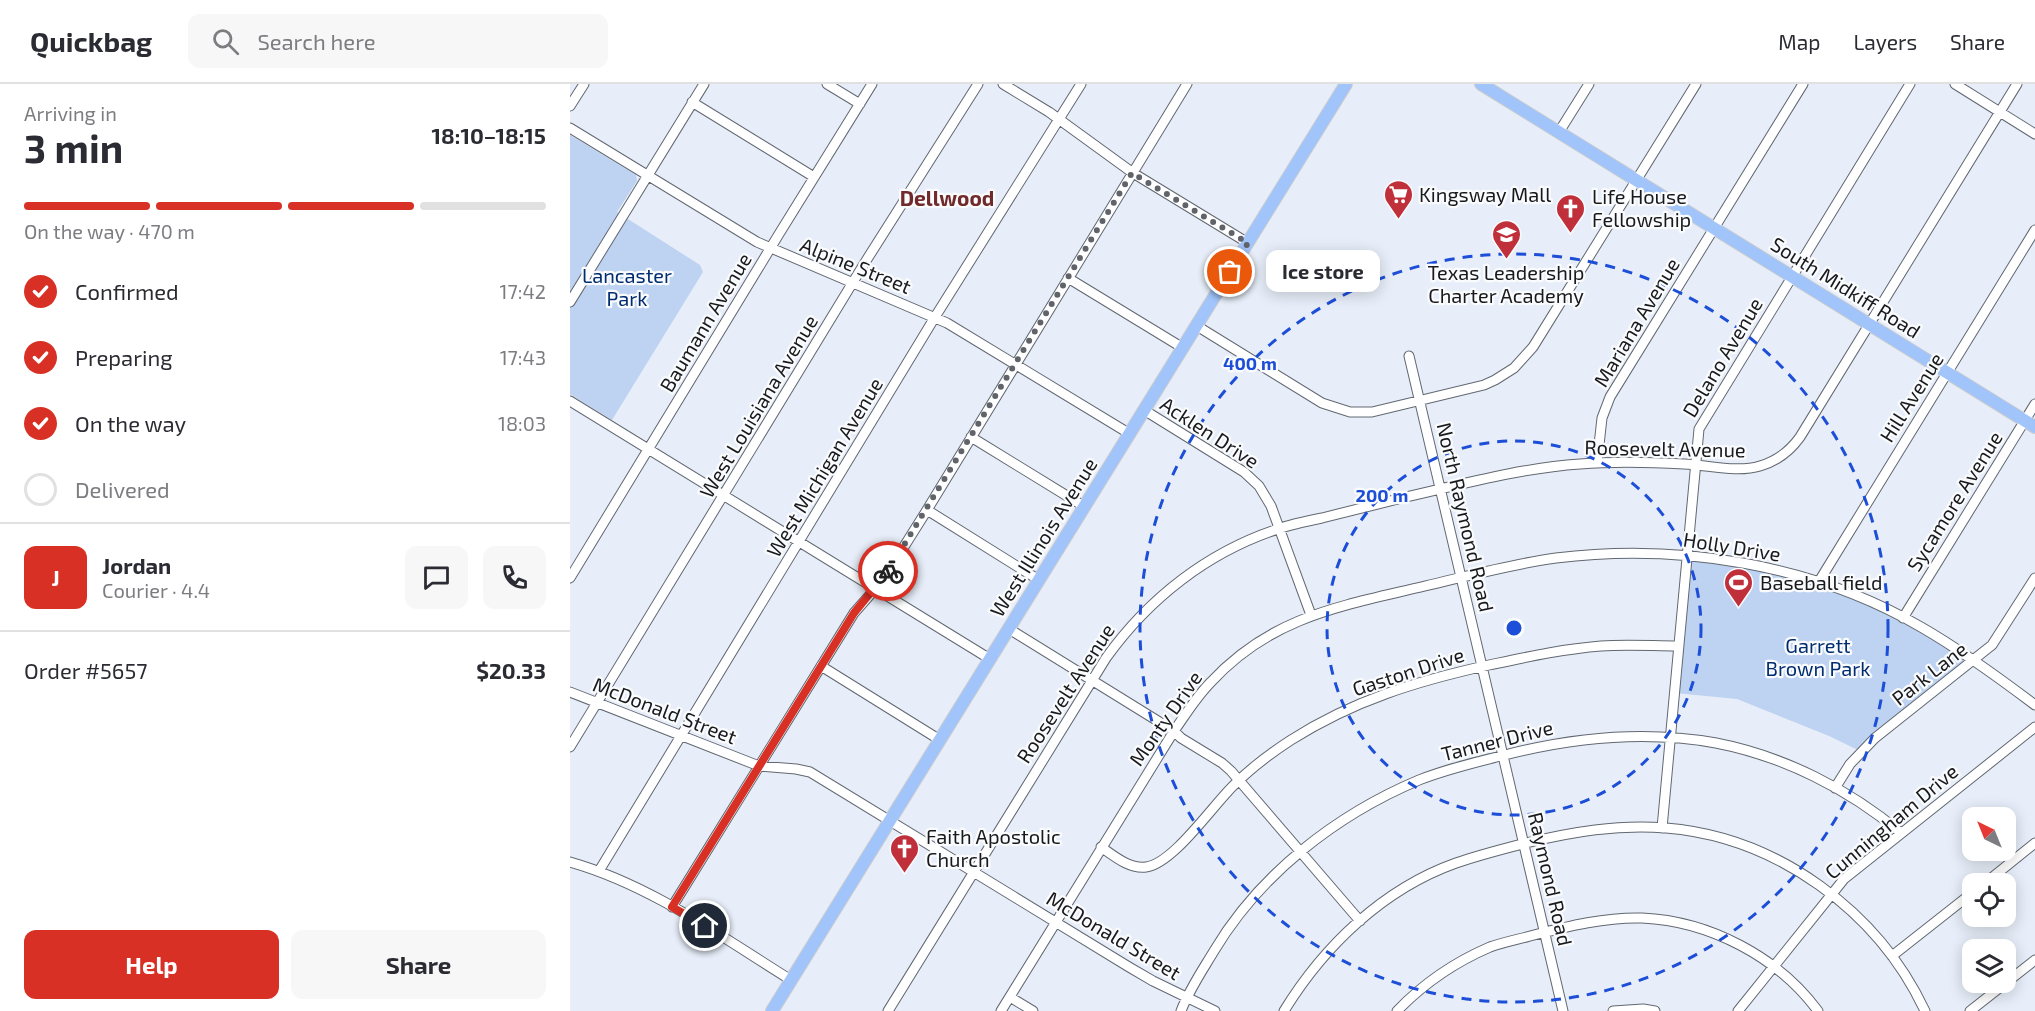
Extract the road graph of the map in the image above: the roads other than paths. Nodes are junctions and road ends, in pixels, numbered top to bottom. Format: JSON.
{"nodes":[{"id":1,"x":584,"y":84,"type":"edge"},
{"id":2,"x":704,"y":84,"type":"edge"},
{"id":3,"x":827,"y":84,"type":"edge"},
{"id":4,"x":872,"y":84,"type":"edge"},
{"id":5,"x":978,"y":84,"type":"edge"},
{"id":6,"x":1003,"y":84,"type":"edge"},
{"id":7,"x":1081,"y":84,"type":"edge"},
{"id":8,"x":1187,"y":84,"type":"edge"},
{"id":9,"x":1346,"y":84,"type":"edge"},
{"id":10,"x":1481,"y":84,"type":"edge"},
{"id":11,"x":1589,"y":84,"type":"edge"},
{"id":12,"x":1696,"y":84,"type":"edge"},
{"id":13,"x":1803,"y":84,"type":"edge"},
{"id":14,"x":1910,"y":84,"type":"edge"},
{"id":15,"x":1955,"y":84,"type":"edge"},
{"id":16,"x":2017,"y":84,"type":"edge"},
{"id":17,"x":692,"y":102,"type":"junction"},
{"id":18,"x":860,"y":104,"type":"junction"},
{"id":19,"x":570,"y":106,"type":"edge"},
{"id":20,"x":2000,"y":112,"type":"junction"},
{"id":21,"x":1059,"y":119,"type":"junction"},
{"id":22,"x":570,"y":128,"type":"edge"},
{"id":23,"x":1560,"y":132,"type":"junction"},
{"id":24,"x":2035,"y":134,"type":"edge"},
{"id":25,"x":1132,"y":173,"type":"junction"},
{"id":26,"x":647,"y":175,"type":"junction"},
{"id":27,"x":814,"y":177,"type":"junction"},
{"id":28,"x":1637,"y":180,"type":"junction"},
{"id":29,"x":1714,"y":228,"type":"junction"},
{"id":30,"x":2035,"y":230,"type":"edge"},
{"id":31,"x":1248,"y":243,"type":"junction"},
{"id":32,"x":771,"y":249,"type":"junction"},
{"id":33,"x":1792,"y":276,"type":"junction"},
{"id":34,"x":1068,"y":278,"type":"junction"},
{"id":35,"x":853,"y":283,"type":"junction"},
{"id":36,"x":570,"y":302,"type":"edge"},
{"id":37,"x":935,"y":317,"type":"junction"},
{"id":38,"x":1870,"y":324,"type":"junction"},
{"id":39,"x":1197,"y":326,"type":"junction"},
{"id":40,"x":1183,"y":348,"type":"junction"},
{"id":41,"x":1409,"y":356,"type":"dead end"},
{"id":42,"x":1016,"y":364,"type":"junction"},
{"id":43,"x":1947,"y":372,"type":"junction"},
{"id":44,"x":1420,"y":400,"type":"junction"},
{"id":45,"x":570,"y":401,"type":"edge"},
{"id":46,"x":2035,"y":404,"type":"edge"},
{"id":47,"x":1144,"y":410,"type":"junction"},
{"id":48,"x":2030,"y":423,"type":"edge"},
{"id":49,"x":1130,"y":434,"type":"junction"},
{"id":50,"x":971,"y":437,"type":"junction"},
{"id":51,"x":649,"y":450,"type":"junction"},
{"id":52,"x":1598,"y":463,"type":"junction"},
{"id":53,"x":1695,"y":465,"type":"junction"},
{"id":54,"x":1441,"y":489,"type":"junction"},
{"id":55,"x":724,"y":497,"type":"junction"},
{"id":56,"x":1085,"y":507,"type":"junction"},
{"id":57,"x":927,"y":510,"type":"junction"},
{"id":58,"x":1279,"y":528,"type":"junction"},
{"id":59,"x":799,"y":543,"type":"junction"},
{"id":60,"x":1686,"y":555,"type":"junction"},
{"id":61,"x":570,"y":578,"type":"edge"},
{"id":62,"x":1462,"y":578,"type":"junction"},
{"id":63,"x":2035,"y":578,"type":"edge"},
{"id":64,"x":1039,"y":580,"type":"junction"},
{"id":65,"x":1818,"y":583,"type":"junction"},
{"id":66,"x":875,"y":589,"type":"junction"},
{"id":67,"x":1311,"y":615,"type":"junction"},
{"id":68,"x":1903,"y":618,"type":"junction"},
{"id":69,"x":1009,"y":629,"type":"junction"},
{"id":70,"x":1678,"y":646,"type":"junction"},
{"id":71,"x":990,"y":659,"type":"junction"},
{"id":72,"x":1974,"y":660,"type":"junction"},
{"id":73,"x":821,"y":666,"type":"junction"},
{"id":74,"x":1481,"y":667,"type":"junction"},
{"id":75,"x":1091,"y":680,"type":"junction"},
{"id":76,"x":570,"y":692,"type":"edge"},
{"id":77,"x":597,"y":703,"type":"junction"},
{"id":78,"x":2035,"y":705,"type":"edge"},
{"id":79,"x":2035,"y":728,"type":"edge"},
{"id":80,"x":1174,"y":731,"type":"junction"},
{"id":81,"x":682,"y":735,"type":"junction"},
{"id":82,"x":1671,"y":737,"type":"junction"},
{"id":83,"x":940,"y":740,"type":"junction"},
{"id":84,"x":570,"y":747,"type":"edge"},
{"id":85,"x":1504,"y":755,"type":"junction"},
{"id":86,"x":759,"y":766,"type":"junction"},
{"id":87,"x":1239,"y":780,"type":"junction"},
{"id":88,"x":1835,"y":788,"type":"junction"},
{"id":89,"x":890,"y":821,"type":"junction"},
{"id":90,"x":1662,"y":828,"type":"junction"},
{"id":91,"x":1900,"y":833,"type":"junction"},
{"id":92,"x":2035,"y":843,"type":"edge"},
{"id":93,"x":1524,"y":844,"type":"junction"},
{"id":94,"x":1101,"y":847,"type":"junction"},
{"id":95,"x":1301,"y":851,"type":"junction"},
{"id":96,"x":570,"y":862,"type":"edge"},
{"id":97,"x":599,"y":871,"type":"junction"},
{"id":98,"x":974,"y":871,"type":"junction"},
{"id":99,"x":1998,"y":873,"type":"edge"},
{"id":100,"x":1831,"y":894,"type":"junction"},
{"id":101,"x":1962,"y":901,"type":"edge"},
{"id":102,"x":672,"y":907,"type":"junction"},
{"id":103,"x":1056,"y":921,"type":"junction"},
{"id":104,"x":1360,"y":921,"type":"junction"},
{"id":105,"x":1545,"y":932,"type":"junction"},
{"id":106,"x":1892,"y":956,"type":"junction"},
{"id":107,"x":2035,"y":960,"type":"edge"},
{"id":108,"x":1774,"y":966,"type":"junction"},
{"id":109,"x":791,"y":980,"type":"junction"},
{"id":110,"x":1010,"y":997,"type":"junction"},
{"id":111,"x":1188,"y":998,"type":"junction"},
{"id":112,"x":772,"y":1011,"type":"edge"},
{"id":113,"x":888,"y":1011,"type":"edge"},
{"id":114,"x":1001,"y":1011,"type":"edge"},
{"id":115,"x":1033,"y":1011,"type":"edge"},
{"id":116,"x":1181,"y":1011,"type":"edge"},
{"id":117,"x":1215,"y":1011,"type":"edge"},
{"id":118,"x":1284,"y":1011,"type":"edge"},
{"id":119,"x":1397,"y":1011,"type":"edge"},
{"id":120,"x":1563,"y":1011,"type":"edge"},
{"id":121,"x":1613,"y":1011,"type":"edge"},
{"id":122,"x":1655,"y":1011,"type":"edge"},
{"id":123,"x":1738,"y":1011,"type":"edge"},
{"id":124,"x":1818,"y":1011,"type":"edge"},
{"id":125,"x":1925,"y":1011,"type":"edge"},
{"id":126,"x":1970,"y":1011,"type":"edge"}],
"edges":[{"from":1,"to":19,"type":"street"},
{"from":2,"to":17,"type":"street"},
{"from":3,"to":18,"type":"street"},
{"from":4,"to":18,"type":"street","name":"Baumann Avenue"},
{"from":5,"to":35,"type":"street","name":"West Louisiana Avenue"},
{"from":6,"to":21,"type":"street"},
{"from":7,"to":21,"type":"street","name":"West Michigan Avenue"},
{"from":8,"to":25,"type":"street"},
{"from":9,"to":31,"type":"main road","name":"West Illinois Avenue"},
{"from":10,"to":23,"type":"main road","name":"South Midkiff Road"},
{"from":11,"to":23,"type":"street"},
{"from":12,"to":28,"type":"street"},
{"from":13,"to":29,"type":"street","name":"Mariana Avenue"},
{"from":14,"to":33,"type":"street","name":"Delano Avenue"},
{"from":15,"to":20,"type":"street"},
{"from":16,"to":20,"type":"street","name":"Roosevelt Avenue"},
{"from":17,"to":26,"type":"street"},
{"from":17,"to":27,"type":"street"},
{"from":18,"to":27,"type":"street","name":"Baumann Avenue"},
{"from":20,"to":24,"type":"street"},
{"from":20,"to":38,"type":"street","name":"Roosevelt Avenue"},
{"from":21,"to":25,"type":"street"},
{"from":21,"to":37,"type":"street","name":"West Michigan Avenue"},
{"from":22,"to":26,"type":"street","name":"Alpine Street"},
{"from":23,"to":28,"type":"main road","name":"South Midkiff Road"},
{"from":25,"to":31,"type":"street"},
{"from":25,"to":34,"type":"street"},
{"from":26,"to":32,"type":"street","name":"Alpine Street"},
{"from":26,"to":36,"type":"street"},
{"from":27,"to":32,"type":"street","name":"Baumann Avenue"},
{"from":28,"to":29,"type":"main road","name":"South Midkiff Road"},
{"from":28,"to":44,"type":"street"},
{"from":29,"to":33,"type":"main road","name":"South Midkiff Road"},
{"from":29,"to":52,"type":"street","name":"Mariana Avenue"},
{"from":30,"to":43,"type":"street","name":"Hill Avenue"},
{"from":31,"to":39,"type":"main road","name":"West Illinois Avenue"},
{"from":32,"to":35,"type":"street","name":"Alpine Street"},
{"from":32,"to":51,"type":"street","name":"Baumann Avenue"},
{"from":33,"to":38,"type":"main road","name":"South Midkiff Road"},
{"from":33,"to":53,"type":"street","name":"Delano Avenue"},
{"from":34,"to":40,"type":"street"},
{"from":34,"to":42,"type":"street"},
{"from":35,"to":37,"type":"street","name":"Alpine Street"},
{"from":35,"to":55,"type":"street","name":"West Louisiana Avenue"},
{"from":37,"to":42,"type":"street","name":"Alpine Street"},
{"from":37,"to":59,"type":"street","name":"West Michigan Avenue"},
{"from":38,"to":43,"type":"main road","name":"South Midkiff Road"},
{"from":38,"to":53,"type":"street","name":"Roosevelt Avenue"},
{"from":39,"to":40,"type":"main road","name":"West Illinois Avenue"},
{"from":39,"to":44,"type":"street"},
{"from":40,"to":47,"type":"main road","name":"West Illinois Avenue"},
{"from":41,"to":44,"type":"street","name":"North Raymond Road"},
{"from":42,"to":49,"type":"street","name":"Alpine Street"},
{"from":42,"to":50,"type":"street"},
{"from":43,"to":48,"type":"main road","name":"South Midkiff Road"},
{"from":43,"to":65,"type":"street","name":"Hill Avenue"},
{"from":44,"to":54,"type":"street","name":"North Raymond Road"},
{"from":45,"to":51,"type":"street"},
{"from":46,"to":48,"type":"street","name":"Sycamore Avenue"},
{"from":47,"to":49,"type":"main road","name":"West Illinois Avenue"},
{"from":47,"to":58,"type":"street","name":"Acklen Drive"},
{"from":48,"to":68,"type":"street","name":"Sycamore Avenue"},
{"from":49,"to":56,"type":"main road","name":"West Illinois Avenue"},
{"from":50,"to":56,"type":"street"},
{"from":50,"to":57,"type":"street"},
{"from":51,"to":55,"type":"street"},
{"from":51,"to":61,"type":"street","name":"Baumann Avenue"},
{"from":52,"to":53,"type":"street","name":"Roosevelt Avenue"},
{"from":52,"to":54,"type":"street","name":"Roosevelt Avenue"},
{"from":53,"to":60,"type":"street","name":"Delano Avenue"},
{"from":54,"to":58,"type":"street","name":"Roosevelt Avenue"},
{"from":54,"to":62,"type":"street","name":"North Raymond Road"},
{"from":55,"to":59,"type":"street"},
{"from":55,"to":77,"type":"street","name":"West Louisiana Avenue"},
{"from":56,"to":64,"type":"main road","name":"West Illinois Avenue"},
{"from":57,"to":64,"type":"street"},
{"from":57,"to":66,"type":"street"},
{"from":58,"to":67,"type":"street","name":"Acklen Drive"},
{"from":58,"to":75,"type":"street","name":"Roosevelt Avenue"},
{"from":59,"to":66,"type":"street"},
{"from":59,"to":81,"type":"street","name":"West Michigan Avenue"},
{"from":60,"to":62,"type":"street","name":"Holly Drive"},
{"from":60,"to":65,"type":"street","name":"Holly Drive"},
{"from":60,"to":70,"type":"street","name":"Delano Avenue"},
{"from":62,"to":67,"type":"street","name":"Monty Drive"},
{"from":62,"to":74,"type":"street","name":"North Raymond Road"},
{"from":63,"to":72,"type":"street","name":"Park Lane"},
{"from":64,"to":69,"type":"main road","name":"West Illinois Avenue"},
{"from":65,"to":68,"type":"street","name":"Holly Drive"},
{"from":66,"to":71,"type":"street"},
{"from":66,"to":73,"type":"street"},
{"from":67,"to":80,"type":"street","name":"Monty Drive"},
{"from":68,"to":72,"type":"street","name":"Holly Drive"},
{"from":69,"to":71,"type":"main road","name":"West Illinois Avenue"},
{"from":69,"to":75,"type":"street"},
{"from":70,"to":74,"type":"street","name":"Gaston Drive"},
{"from":70,"to":82,"type":"street","name":"Delano Avenue"},
{"from":71,"to":83,"type":"main road","name":"West Illinois Avenue"},
{"from":72,"to":78,"type":"street","name":"Holly Drive"},
{"from":72,"to":88,"type":"street","name":"Park Lane"},
{"from":73,"to":83,"type":"street"},
{"from":73,"to":86,"type":"street"},
{"from":74,"to":85,"type":"street","name":"North Raymond Road"},
{"from":74,"to":87,"type":"street","name":"Gaston Drive"},
{"from":75,"to":80,"type":"street"},
{"from":75,"to":98,"type":"street","name":"Roosevelt Avenue"},
{"from":76,"to":77,"type":"street","name":"McDonald Street"},
{"from":77,"to":81,"type":"street","name":"McDonald Street"},
{"from":77,"to":84,"type":"street","name":"West Louisiana Avenue"},
{"from":79,"to":91,"type":"street","name":"Cunningham Drive"},
{"from":80,"to":87,"type":"street"},
{"from":80,"to":94,"type":"street","name":"Monty Drive"},
{"from":81,"to":86,"type":"street","name":"McDonald Street"},
{"from":81,"to":97,"type":"street","name":"West Michigan Avenue"},
{"from":82,"to":85,"type":"street","name":"Tanner Drive"},
{"from":82,"to":88,"type":"street","name":"Tanner Drive"},
{"from":82,"to":90,"type":"street","name":"Delano Avenue"},
{"from":83,"to":89,"type":"main road","name":"West Illinois Avenue"},
{"from":85,"to":93,"type":"street","name":"Raymond Road"},
{"from":85,"to":95,"type":"street","name":"Tanner Drive"},
{"from":86,"to":89,"type":"street","name":"McDonald Street"},
{"from":86,"to":102,"type":"street"},
{"from":87,"to":94,"type":"street","name":"Gaston Drive"},
{"from":87,"to":95,"type":"street"},
{"from":88,"to":91,"type":"street","name":"Tanner Drive"},
{"from":89,"to":98,"type":"street","name":"McDonald Street"},
{"from":89,"to":109,"type":"main road","name":"West Illinois Avenue"},
{"from":90,"to":93,"type":"street"},
{"from":90,"to":100,"type":"street"},
{"from":91,"to":100,"type":"street","name":"Cunningham Drive"},
{"from":92,"to":99,"type":"street"},
{"from":93,"to":104,"type":"street"},
{"from":93,"to":105,"type":"street","name":"Raymond Road"},
{"from":94,"to":103,"type":"street","name":"Monty Drive"},
{"from":95,"to":104,"type":"street"},
{"from":95,"to":111,"type":"street","name":"Tanner Drive"},
{"from":96,"to":97,"type":"street"},
{"from":97,"to":102,"type":"street"},
{"from":98,"to":103,"type":"street","name":"McDonald Street"},
{"from":98,"to":113,"type":"street","name":"Roosevelt Avenue"},
{"from":100,"to":106,"type":"street"},
{"from":100,"to":108,"type":"street","name":"Cunningham Drive"},
{"from":101,"to":106,"type":"street"},
{"from":102,"to":109,"type":"street"},
{"from":103,"to":110,"type":"street","name":"Monty Drive"},
{"from":103,"to":111,"type":"street","name":"McDonald Street"},
{"from":104,"to":118,"type":"street"},
{"from":105,"to":108,"type":"street"},
{"from":105,"to":119,"type":"street"},
{"from":105,"to":120,"type":"street","name":"Raymond Road"},
{"from":106,"to":125,"type":"street"},
{"from":107,"to":126,"type":"street"},
{"from":108,"to":123,"type":"street","name":"Cunningham Drive"},
{"from":108,"to":124,"type":"street"},
{"from":109,"to":112,"type":"main road","name":"West Illinois Avenue"},
{"from":110,"to":114,"type":"street","name":"Monty Drive"},
{"from":110,"to":115,"type":"street"},
{"from":111,"to":116,"type":"street","name":"Tanner Drive"},
{"from":111,"to":117,"type":"street","name":"McDonald Street"},
{"from":121,"to":122,"type":"street"}]}
